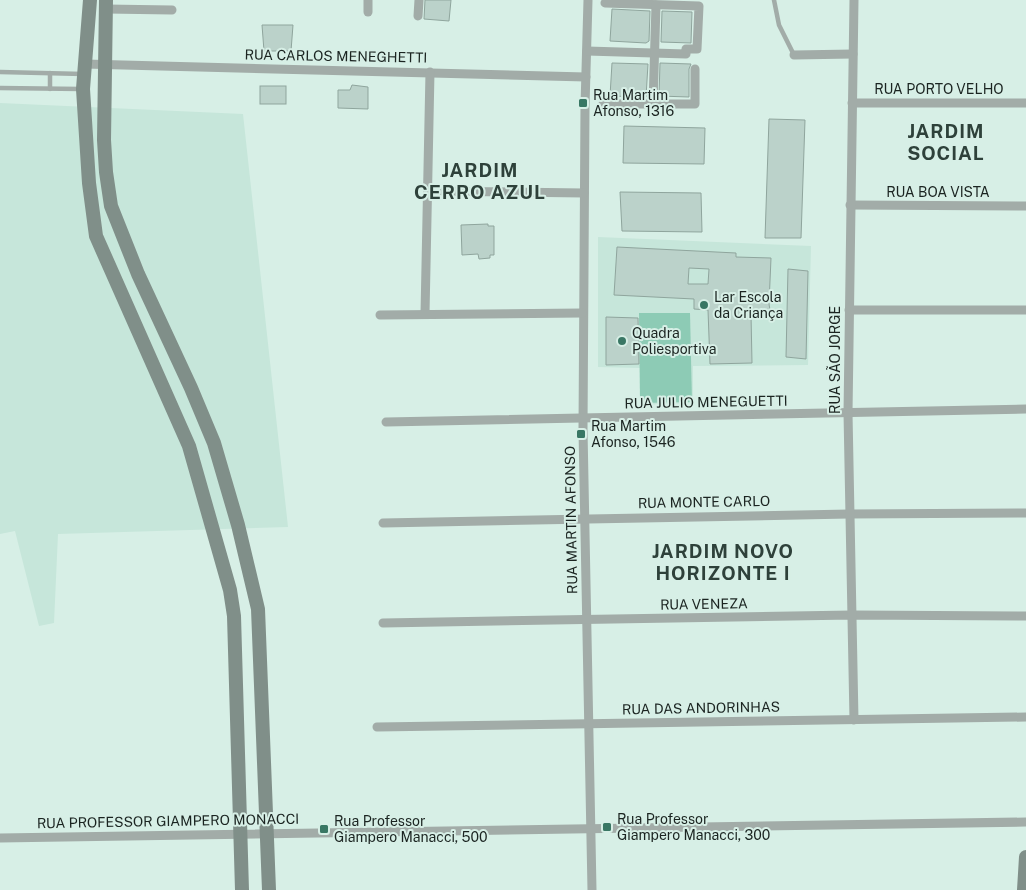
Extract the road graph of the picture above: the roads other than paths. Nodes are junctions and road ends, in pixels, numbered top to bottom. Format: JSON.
{"nodes":[{"id":1,"x":90,"y":0,"type":"edge"},
{"id":2,"x":368,"y":0,"type":"edge"},
{"id":3,"x":419,"y":0,"type":"edge"},
{"id":4,"x":588,"y":0,"type":"edge"},
{"id":5,"x":774,"y":0,"type":"edge"},
{"id":6,"x":854,"y":0,"type":"edge"},
{"id":7,"x":605,"y":3,"type":"dead end"},
{"id":8,"x":106,"y":4,"type":"edge"},
{"id":9,"x":656,"y":5,"type":"junction"},
{"id":10,"x":172,"y":10,"type":"dead end"},
{"id":11,"x":368,"y":12,"type":"dead end"},
{"id":12,"x":418,"y":16,"type":"dead end"},
{"id":13,"x":587,"y":51,"type":"junction"},
{"id":14,"x":655,"y":53,"type":"junction"},
{"id":15,"x":853,"y":54,"type":"junction"},
{"id":16,"x":794,"y":55,"type":"joint"},
{"id":17,"x":104,"y":65,"type":"junction"},
{"id":18,"x":84,"y":69,"type":"junction"},
{"id":19,"x":695,"y":69,"type":"dead end"},
{"id":20,"x":0,"y":72,"type":"edge"},
{"id":21,"x":430,"y":72,"type":"junction"},
{"id":22,"x":50,"y":73,"type":"junction"},
{"id":23,"x":586,"y":77,"type":"junction"},
{"id":24,"x":0,"y":88,"type":"edge"},
{"id":25,"x":50,"y":88,"type":"junction"},
{"id":26,"x":83,"y":89,"type":"junction"},
{"id":27,"x":852,"y":103,"type":"junction"},
{"id":28,"x":1026,"y":103,"type":"edge"},
{"id":29,"x":603,"y":104,"type":"dead end"},
{"id":30,"x":653,"y":104,"type":"junction"},
{"id":31,"x":428,"y":191,"type":"junction"},
{"id":32,"x":584,"y":193,"type":"junction"},
{"id":33,"x":850,"y":206,"type":"junction"},
{"id":34,"x":1026,"y":206,"type":"edge"},
{"id":35,"x":849,"y":310,"type":"junction"},
{"id":36,"x":1026,"y":310,"type":"edge"},
{"id":37,"x":380,"y":314,"type":"dead end"},
{"id":38,"x":425,"y":314,"type":"junction"},
{"id":39,"x":582,"y":314,"type":"junction"},
{"id":40,"x":1026,"y":410,"type":"edge"},
{"id":41,"x":848,"y":413,"type":"junction"},
{"id":42,"x":583,"y":417,"type":"junction"},
{"id":43,"x":386,"y":422,"type":"dead end"},
{"id":44,"x":1026,"y":513,"type":"edge"},
{"id":45,"x":849,"y":514,"type":"junction"},
{"id":46,"x":584,"y":518,"type":"junction"},
{"id":47,"x":383,"y":523,"type":"dead end"},
{"id":48,"x":238,"y":525,"type":"junction"},
{"id":49,"x":215,"y":533,"type":"junction"},
{"id":50,"x":852,"y":614,"type":"junction"},
{"id":51,"x":1026,"y":616,"type":"edge"},
{"id":52,"x":588,"y":620,"type":"junction"},
{"id":53,"x":384,"y":623,"type":"dead end"},
{"id":54,"x":1026,"y":717,"type":"edge"},
{"id":55,"x":854,"y":720,"type":"junction"},
{"id":56,"x":590,"y":723,"type":"junction"},
{"id":57,"x":377,"y":727,"type":"dead end"},
{"id":58,"x":1026,"y":822,"type":"edge"},
{"id":59,"x":590,"y":827,"type":"junction"},
{"id":60,"x":266,"y":834,"type":"junction"},
{"id":61,"x":240,"y":835,"type":"junction"},
{"id":62,"x":0,"y":838,"type":"edge"},
{"id":63,"x":1026,"y":857,"type":"edge"},
{"id":64,"x":242,"y":890,"type":"edge"},
{"id":65,"x":269,"y":890,"type":"edge"},
{"id":66,"x":592,"y":890,"type":"edge"},
{"id":67,"x":1024,"y":890,"type":"edge"}],
"edges":[{"from":1,"to":18,"type":"main road"},
{"from":2,"to":11,"type":"street"},
{"from":3,"to":12,"type":"street"},
{"from":4,"to":13,"type":"street","name":"RUA MARTIN AFONSO"},
{"from":5,"to":16,"type":"lane"},
{"from":6,"to":15,"type":"street","name":"RUA SÃO JORGE"},
{"from":7,"to":9,"type":"street"},
{"from":8,"to":10,"type":"street"},
{"from":8,"to":17,"type":"main road"},
{"from":9,"to":14,"type":"street"},
{"from":9,"to":14,"type":"street"},
{"from":13,"to":14,"type":"street"},
{"from":13,"to":23,"type":"street","name":"RUA MARTIN AFONSO"},
{"from":14,"to":30,"type":"street"},
{"from":15,"to":16,"type":"street"},
{"from":15,"to":27,"type":"street","name":"RUA SÃO JORGE"},
{"from":17,"to":18,"type":"street","name":"RUA CARLOS MENEGHETTI"},
{"from":17,"to":21,"type":"street","name":"RUA CARLOS MENEGHETTI"},
{"from":17,"to":48,"type":"main road"},
{"from":18,"to":22,"type":"lane"},
{"from":18,"to":26,"type":"main road"},
{"from":19,"to":30,"type":"street"},
{"from":20,"to":22,"type":"lane"},
{"from":21,"to":23,"type":"street","name":"RUA CARLOS MENEGHETTI"},
{"from":21,"to":31,"type":"street"},
{"from":22,"to":25,"type":"lane"},
{"from":23,"to":32,"type":"street","name":"RUA MARTIN AFONSO"},
{"from":24,"to":25,"type":"lane"},
{"from":25,"to":26,"type":"lane"},
{"from":26,"to":49,"type":"main road"},
{"from":27,"to":28,"type":"street","name":"RUA PORTO VELHO"},
{"from":27,"to":33,"type":"street","name":"RUA SÃO JORGE"},
{"from":29,"to":30,"type":"street"},
{"from":31,"to":32,"type":"street"},
{"from":31,"to":38,"type":"street"},
{"from":32,"to":39,"type":"street","name":"RUA MARTIN AFONSO"},
{"from":33,"to":34,"type":"street","name":"RUA BOA VISTA"},
{"from":33,"to":35,"type":"street","name":"RUA SÃO JORGE"},
{"from":35,"to":36,"type":"street"},
{"from":35,"to":41,"type":"street","name":"RUA SÃO JORGE"},
{"from":37,"to":38,"type":"street"},
{"from":38,"to":39,"type":"street"},
{"from":39,"to":42,"type":"street","name":"RUA MARTIN AFONSO"},
{"from":40,"to":41,"type":"street","name":"RUA JULIO MENEGUETTI"},
{"from":41,"to":42,"type":"street","name":"RUA JULIO MENEGUETTI"},
{"from":41,"to":45,"type":"street","name":"RUA SÃO JORGE"},
{"from":42,"to":43,"type":"street","name":"RUA JULIO MENEGUETTI"},
{"from":42,"to":46,"type":"street","name":"RUA MARTIN AFONSO"},
{"from":44,"to":45,"type":"street","name":"RUA MONTE CARLO"},
{"from":45,"to":46,"type":"street","name":"RUA MONTE CARLO"},
{"from":45,"to":50,"type":"street","name":"RUA SÃO JORGE"},
{"from":46,"to":47,"type":"street","name":"RUA MONTE CARLO"},
{"from":46,"to":52,"type":"street","name":"RUA MARTIN AFONSO"},
{"from":48,"to":49,"type":"main road"},
{"from":48,"to":60,"type":"main road"},
{"from":49,"to":61,"type":"main road"},
{"from":50,"to":51,"type":"street","name":"RUA VENEZA"},
{"from":50,"to":52,"type":"street","name":"RUA VENEZA"},
{"from":50,"to":55,"type":"street","name":"RUA SÃO JORGE"},
{"from":52,"to":53,"type":"street","name":"RUA VENEZA"},
{"from":52,"to":56,"type":"street","name":"RUA MARTIN AFONSO"},
{"from":54,"to":55,"type":"street","name":"RUA DAS ANDORINHAS"},
{"from":55,"to":56,"type":"street","name":"RUA DAS ANDORINHAS"},
{"from":56,"to":57,"type":"street","name":"RUA DAS ANDORINHAS"},
{"from":56,"to":59,"type":"street","name":"RUA MARTIN AFONSO"},
{"from":58,"to":59,"type":"street","name":"RUA PROFESSOR GIAMPERO MONACCI"},
{"from":59,"to":60,"type":"street","name":"RUA PROFESSOR GIAMPERO MONACCI"},
{"from":59,"to":66,"type":"street","name":"RUA MARTIN AFONSO"},
{"from":60,"to":61,"type":"street","name":"RUA PROFESSOR GIAMPERO MONACCI"},
{"from":60,"to":65,"type":"main road"},
{"from":61,"to":62,"type":"street","name":"RUA PROFESSOR GIAMPERO MONACCI"},
{"from":61,"to":64,"type":"main road"},
{"from":63,"to":67,"type":"main road"}]}
